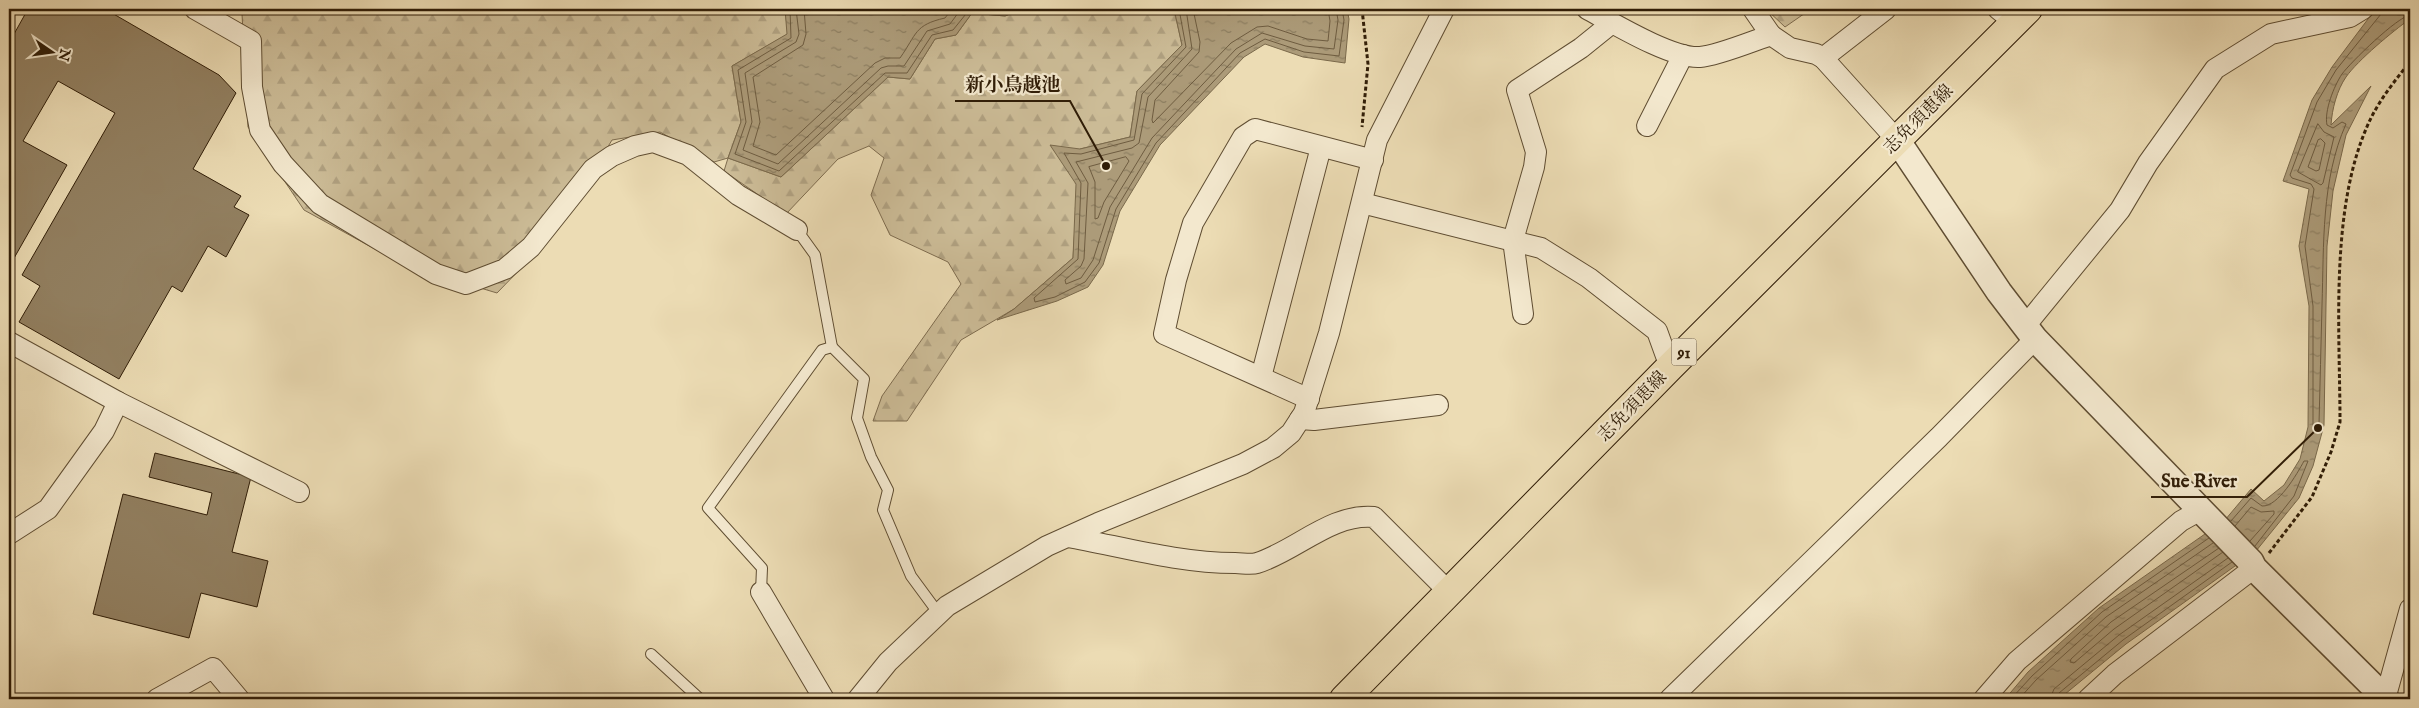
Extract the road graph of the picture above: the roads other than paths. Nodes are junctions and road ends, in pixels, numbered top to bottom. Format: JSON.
{"nodes":[{"id":1,"x":195,"y":9,"type":"edge"},
{"id":2,"x":1444,"y":9,"type":"edge"},
{"id":3,"x":1587,"y":9,"type":"edge"},
{"id":4,"x":1753,"y":9,"type":"edge"},
{"id":5,"x":1886,"y":9,"type":"edge"},
{"id":6,"x":2363,"y":9,"type":"edge"},
{"id":7,"x":2013,"y":13,"type":"edge"},
{"id":8,"x":1612,"y":23,"type":"junction"},
{"id":9,"x":1771,"y":35,"type":"junction"},
{"id":10,"x":1683,"y":55,"type":"junction"},
{"id":11,"x":1823,"y":58,"type":"junction"},
{"id":12,"x":1647,"y":126,"type":"dead end"},
{"id":13,"x":1897,"y":140,"type":"junction"},
{"id":14,"x":1320,"y":147,"type":"junction"},
{"id":15,"x":1375,"y":150,"type":"junction"},
{"id":16,"x":1362,"y":203,"type":"junction"},
{"id":17,"x":797,"y":230,"type":"joint"},
{"id":18,"x":1513,"y":240,"type":"junction"},
{"id":19,"x":1523,"y":314,"type":"dead end"},
{"id":20,"x":2030,"y":332,"type":"junction"},
{"id":21,"x":9,"y":342,"type":"edge"},
{"id":22,"x":832,"y":347,"type":"junction"},
{"id":23,"x":1670,"y":367,"type":"junction"},
{"id":24,"x":1261,"y":377,"type":"junction"},
{"id":25,"x":1308,"y":399,"type":"junction"},
{"id":26,"x":118,"y":402,"type":"junction"},
{"id":27,"x":1438,"y":405,"type":"dead end"},
{"id":28,"x":1300,"y":419,"type":"junction"},
{"id":29,"x":299,"y":492,"type":"dead end"},
{"id":30,"x":2204,"y":516,"type":"junction"},
{"id":31,"x":9,"y":534,"type":"edge"},
{"id":32,"x":1068,"y":537,"type":"junction"},
{"id":33,"x":2252,"y":566,"type":"junction"},
{"id":34,"x":761,"y":592,"type":"joint"},
{"id":35,"x":1450,"y":593,"type":"junction"},
{"id":36,"x":2410,"y":609,"type":"edge"},
{"id":37,"x":938,"y":614,"type":"junction"},
{"id":38,"x":651,"y":654,"type":"dead end"},
{"id":39,"x":166,"y":698,"type":"edge"},
{"id":40,"x":239,"y":699,"type":"edge"},
{"id":41,"x":700,"y":699,"type":"edge"},
{"id":42,"x":824,"y":699,"type":"edge"},
{"id":43,"x":858,"y":699,"type":"edge"},
{"id":44,"x":1344,"y":699,"type":"edge"},
{"id":45,"x":1670,"y":699,"type":"edge"},
{"id":46,"x":1984,"y":699,"type":"edge"},
{"id":47,"x":2088,"y":699,"type":"edge"},
{"id":48,"x":2385,"y":699,"type":"edge"}],
"edges":[{"from":1,"to":17,"type":"street"},
{"from":2,"to":15,"type":"street"},
{"from":3,"to":8,"type":"street"},
{"from":4,"to":9,"type":"street"},
{"from":5,"to":11,"type":"street"},
{"from":6,"to":20,"type":"street"},
{"from":7,"to":13,"type":"main road","name":"志免須恵線","number":"91"},
{"from":8,"to":10,"type":"street"},
{"from":8,"to":18,"type":"street"},
{"from":9,"to":10,"type":"street"},
{"from":9,"to":11,"type":"street"},
{"from":10,"to":12,"type":"street"},
{"from":11,"to":13,"type":"street"},
{"from":13,"to":20,"type":"street"},
{"from":13,"to":23,"type":"main road","name":"志免須恵線","number":"91"},
{"from":14,"to":15,"type":"street"},
{"from":14,"to":24,"type":"street"},
{"from":14,"to":24,"type":"street"},
{"from":15,"to":16,"type":"street"},
{"from":16,"to":18,"type":"street"},
{"from":16,"to":25,"type":"street"},
{"from":17,"to":22,"type":"lane"},
{"from":18,"to":19,"type":"street"},
{"from":18,"to":23,"type":"street"},
{"from":20,"to":30,"type":"street"},
{"from":20,"to":45,"type":"street"},
{"from":21,"to":26,"type":"street"},
{"from":22,"to":34,"type":"lane"},
{"from":22,"to":37,"type":"lane"},
{"from":23,"to":35,"type":"main road","name":"志免須恵線","number":"91"},
{"from":24,"to":25,"type":"street"},
{"from":25,"to":28,"type":"street"},
{"from":26,"to":29,"type":"street"},
{"from":26,"to":31,"type":"street"},
{"from":27,"to":28,"type":"street"},
{"from":28,"to":32,"type":"street"},
{"from":30,"to":33,"type":"street"},
{"from":30,"to":46,"type":"street"},
{"from":32,"to":35,"type":"street"},
{"from":32,"to":37,"type":"street"},
{"from":33,"to":47,"type":"street"},
{"from":33,"to":48,"type":"street"},
{"from":34,"to":42,"type":"street"},
{"from":35,"to":44,"type":"main road","name":"志免須恵線","number":"91"},
{"from":36,"to":48,"type":"street"},
{"from":37,"to":43,"type":"street"},
{"from":38,"to":41,"type":"lane"},
{"from":39,"to":40,"type":"street"}]}
